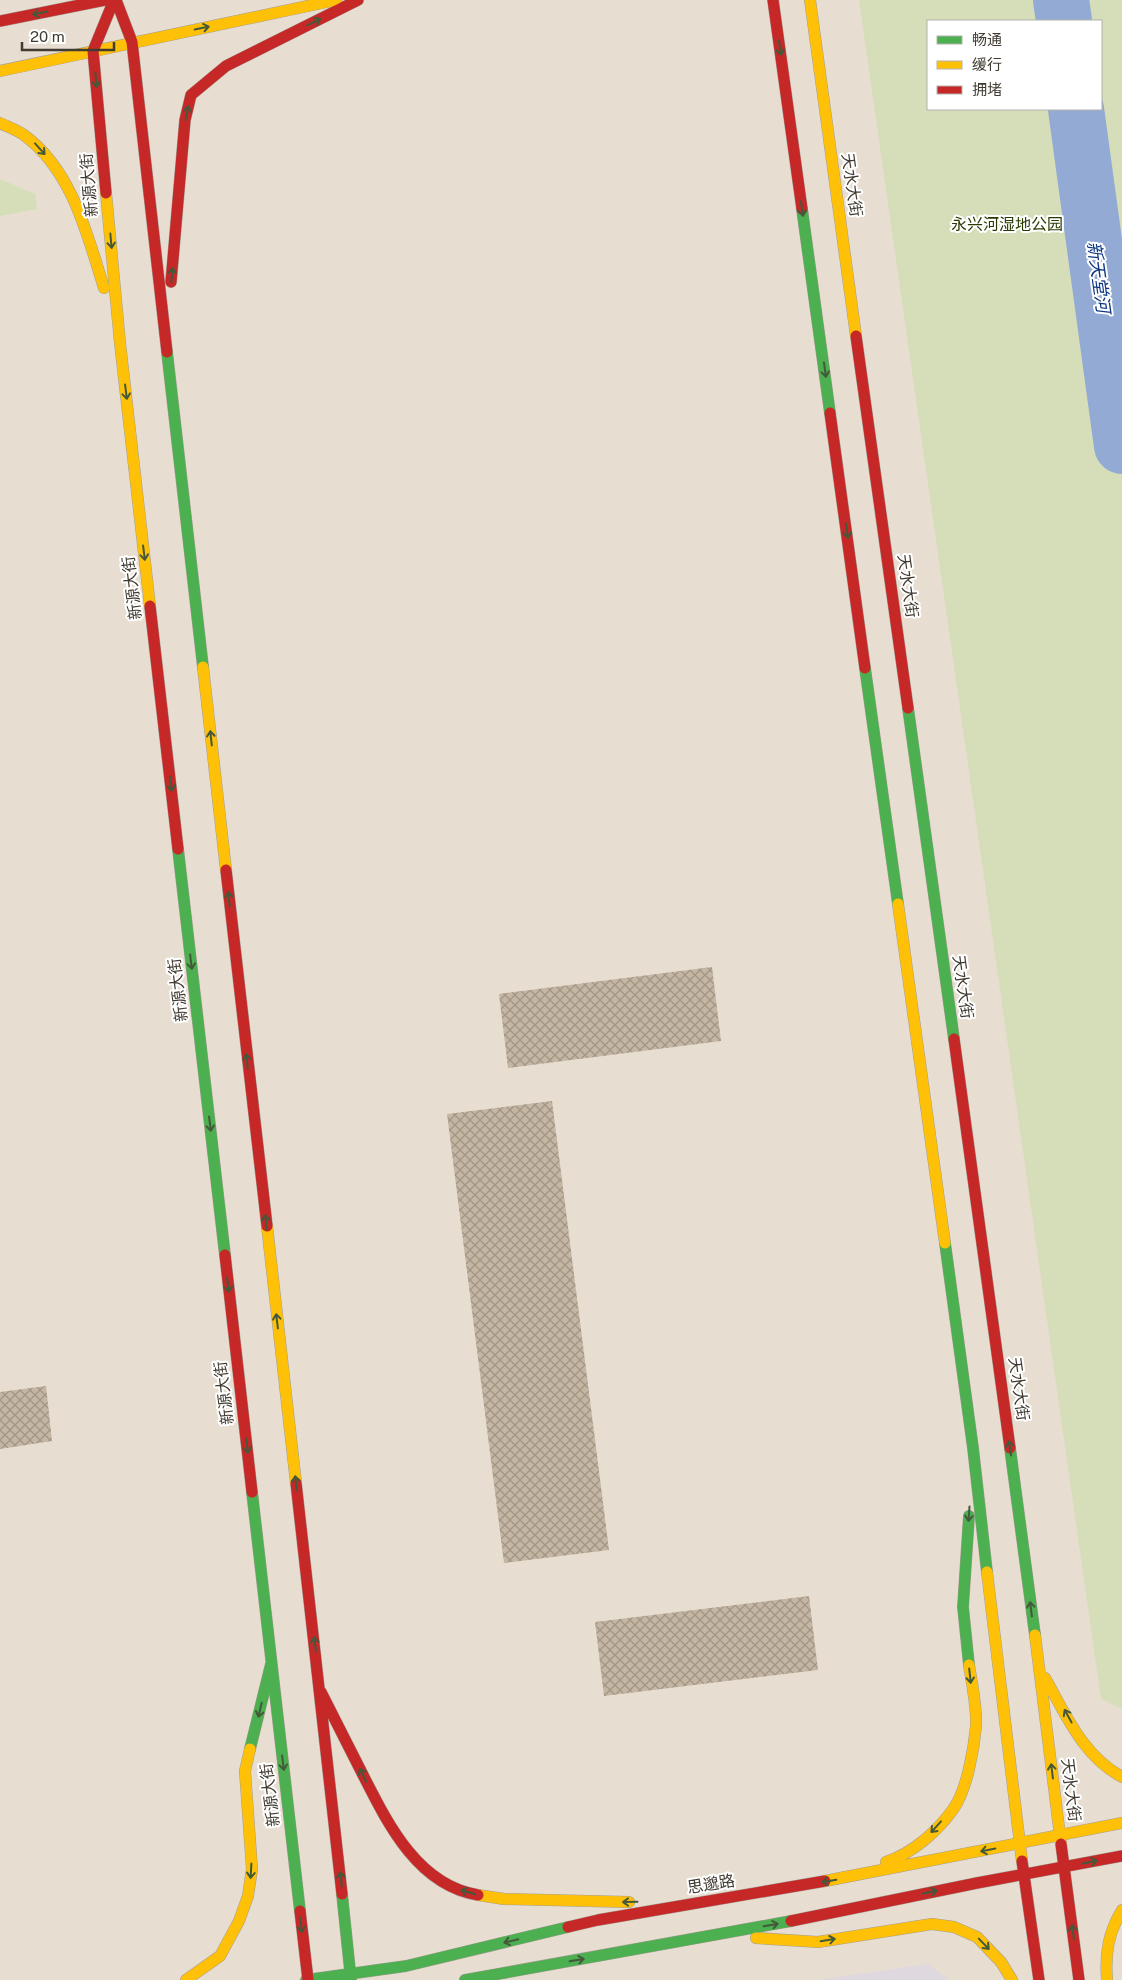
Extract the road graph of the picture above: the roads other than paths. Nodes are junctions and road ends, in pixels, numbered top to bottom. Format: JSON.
{"nodes":[{"id":1,"x":105,"y":0,"type":"edge"},
{"id":2,"x":115,"y":0,"type":"edge"},
{"id":3,"x":336,"y":0,"type":"edge"},
{"id":4,"x":358,"y":0,"type":"edge"},
{"id":5,"x":773,"y":0,"type":"edge"},
{"id":6,"x":810,"y":0,"type":"edge"},
{"id":7,"x":0,"y":21,"type":"edge"},
{"id":8,"x":132,"y":42,"type":"junction"},
{"id":9,"x":93,"y":51,"type":"junction"},
{"id":10,"x":0,"y":71,"type":"edge"},
{"id":11,"x":0,"y":123,"type":"edge"},
{"id":12,"x":166,"y":341,"type":"junction"},
{"id":13,"x":120,"y":343,"type":"junction"},
{"id":14,"x":974,"y":1448,"type":"junction"},
{"id":15,"x":272,"y":1663,"type":"junction"},
{"id":16,"x":1039,"y":1669,"type":"junction"},
{"id":17,"x":321,"y":1692,"type":"junction"},
{"id":18,"x":1122,"y":1778,"type":"edge"},
{"id":19,"x":1122,"y":1823,"type":"edge"},
{"id":20,"x":1060,"y":1835,"type":"junction"},
{"id":21,"x":1019,"y":1844,"type":"junction"},
{"id":22,"x":1122,"y":1856,"type":"edge"},
{"id":23,"x":1065,"y":1866,"type":"junction"},
{"id":24,"x":1024,"y":1875,"type":"junction"},
{"id":25,"x":849,"y":1877,"type":"junction"},
{"id":26,"x":714,"y":1900,"type":"junction"},
{"id":27,"x":1122,"y":1910,"type":"edge"},
{"id":28,"x":710,"y":1936,"type":"junction"},
{"id":29,"x":529,"y":1969,"type":"junction"},
{"id":30,"x":351,"y":1977,"type":"edge"},
{"id":31,"x":186,"y":1980,"type":"edge"},
{"id":32,"x":307,"y":1980,"type":"edge"},
{"id":33,"x":465,"y":1980,"type":"edge"},
{"id":34,"x":514,"y":1980,"type":"edge"},
{"id":35,"x":1012,"y":1980,"type":"edge"},
{"id":36,"x":1039,"y":1980,"type":"edge"},
{"id":37,"x":1079,"y":1980,"type":"edge"},
{"id":38,"x":1108,"y":1980,"type":"edge"}],
"edges":[{"from":1,"to":7,"type":"main road","one_way":true},
{"from":2,"to":8,"type":"main road","name":"新源大街"},
{"from":2,"to":9,"type":"main road","name":"新源大街"},
{"from":8,"to":3,"type":"main road","one_way":true},
{"from":12,"to":4,"type":"main road","one_way":true},
{"from":5,"to":14,"type":"main road","one_way":true},
{"from":16,"to":6,"type":"main road","name":"天水大街","one_way":true},
{"from":8,"to":9,"type":"main road"},
{"from":8,"to":12,"type":"main road","name":"新源大街"},
{"from":9,"to":10,"type":"main road"},
{"from":9,"to":13,"type":"main road","name":"新源大街","one_way":true},
{"from":11,"to":13,"type":"main road","one_way":true},
{"from":17,"to":12,"type":"main road","name":"新源大街","one_way":true},
{"from":13,"to":15,"type":"main road","name":"新源大街","one_way":true},
{"from":14,"to":21,"type":"main road"},
{"from":14,"to":25,"type":"main road","one_way":true},
{"from":15,"to":31,"type":"main road","one_way":true},
{"from":15,"to":32,"type":"main road","name":"新源大街","one_way":true},
{"from":18,"to":16,"type":"main road","one_way":true},
{"from":20,"to":16,"type":"main road","name":"天水大街","one_way":true},
{"from":26,"to":17,"type":"main road","one_way":true},
{"from":30,"to":17,"type":"main road","name":"新源大街","one_way":true},
{"from":19,"to":20,"type":"main road","name":"思邈路"},
{"from":20,"to":21,"type":"main road","name":"思邈路"},
{"from":20,"to":23,"type":"main road","name":"天水大街"},
{"from":21,"to":24,"type":"main road"},
{"from":21,"to":25,"type":"main road","name":"思邈路","one_way":true},
{"from":23,"to":22,"type":"main road","one_way":true},
{"from":23,"to":24,"type":"main road"},
{"from":37,"to":23,"type":"main road","name":"天水大街","one_way":true},
{"from":28,"to":24,"type":"main road","one_way":true},
{"from":24,"to":36,"type":"main road"},
{"from":25,"to":26,"type":"main road","name":"思邈路","one_way":true},
{"from":26,"to":30,"type":"main road","name":"思邈路","one_way":true},
{"from":27,"to":38,"type":"main road"},
{"from":29,"to":28,"type":"main road","one_way":true},
{"from":28,"to":35,"type":"main road","one_way":true},
{"from":29,"to":33,"type":"main road"},
{"from":29,"to":34,"type":"main road"},
{"from":30,"to":32,"type":"main road","name":"思邈路"}]}
